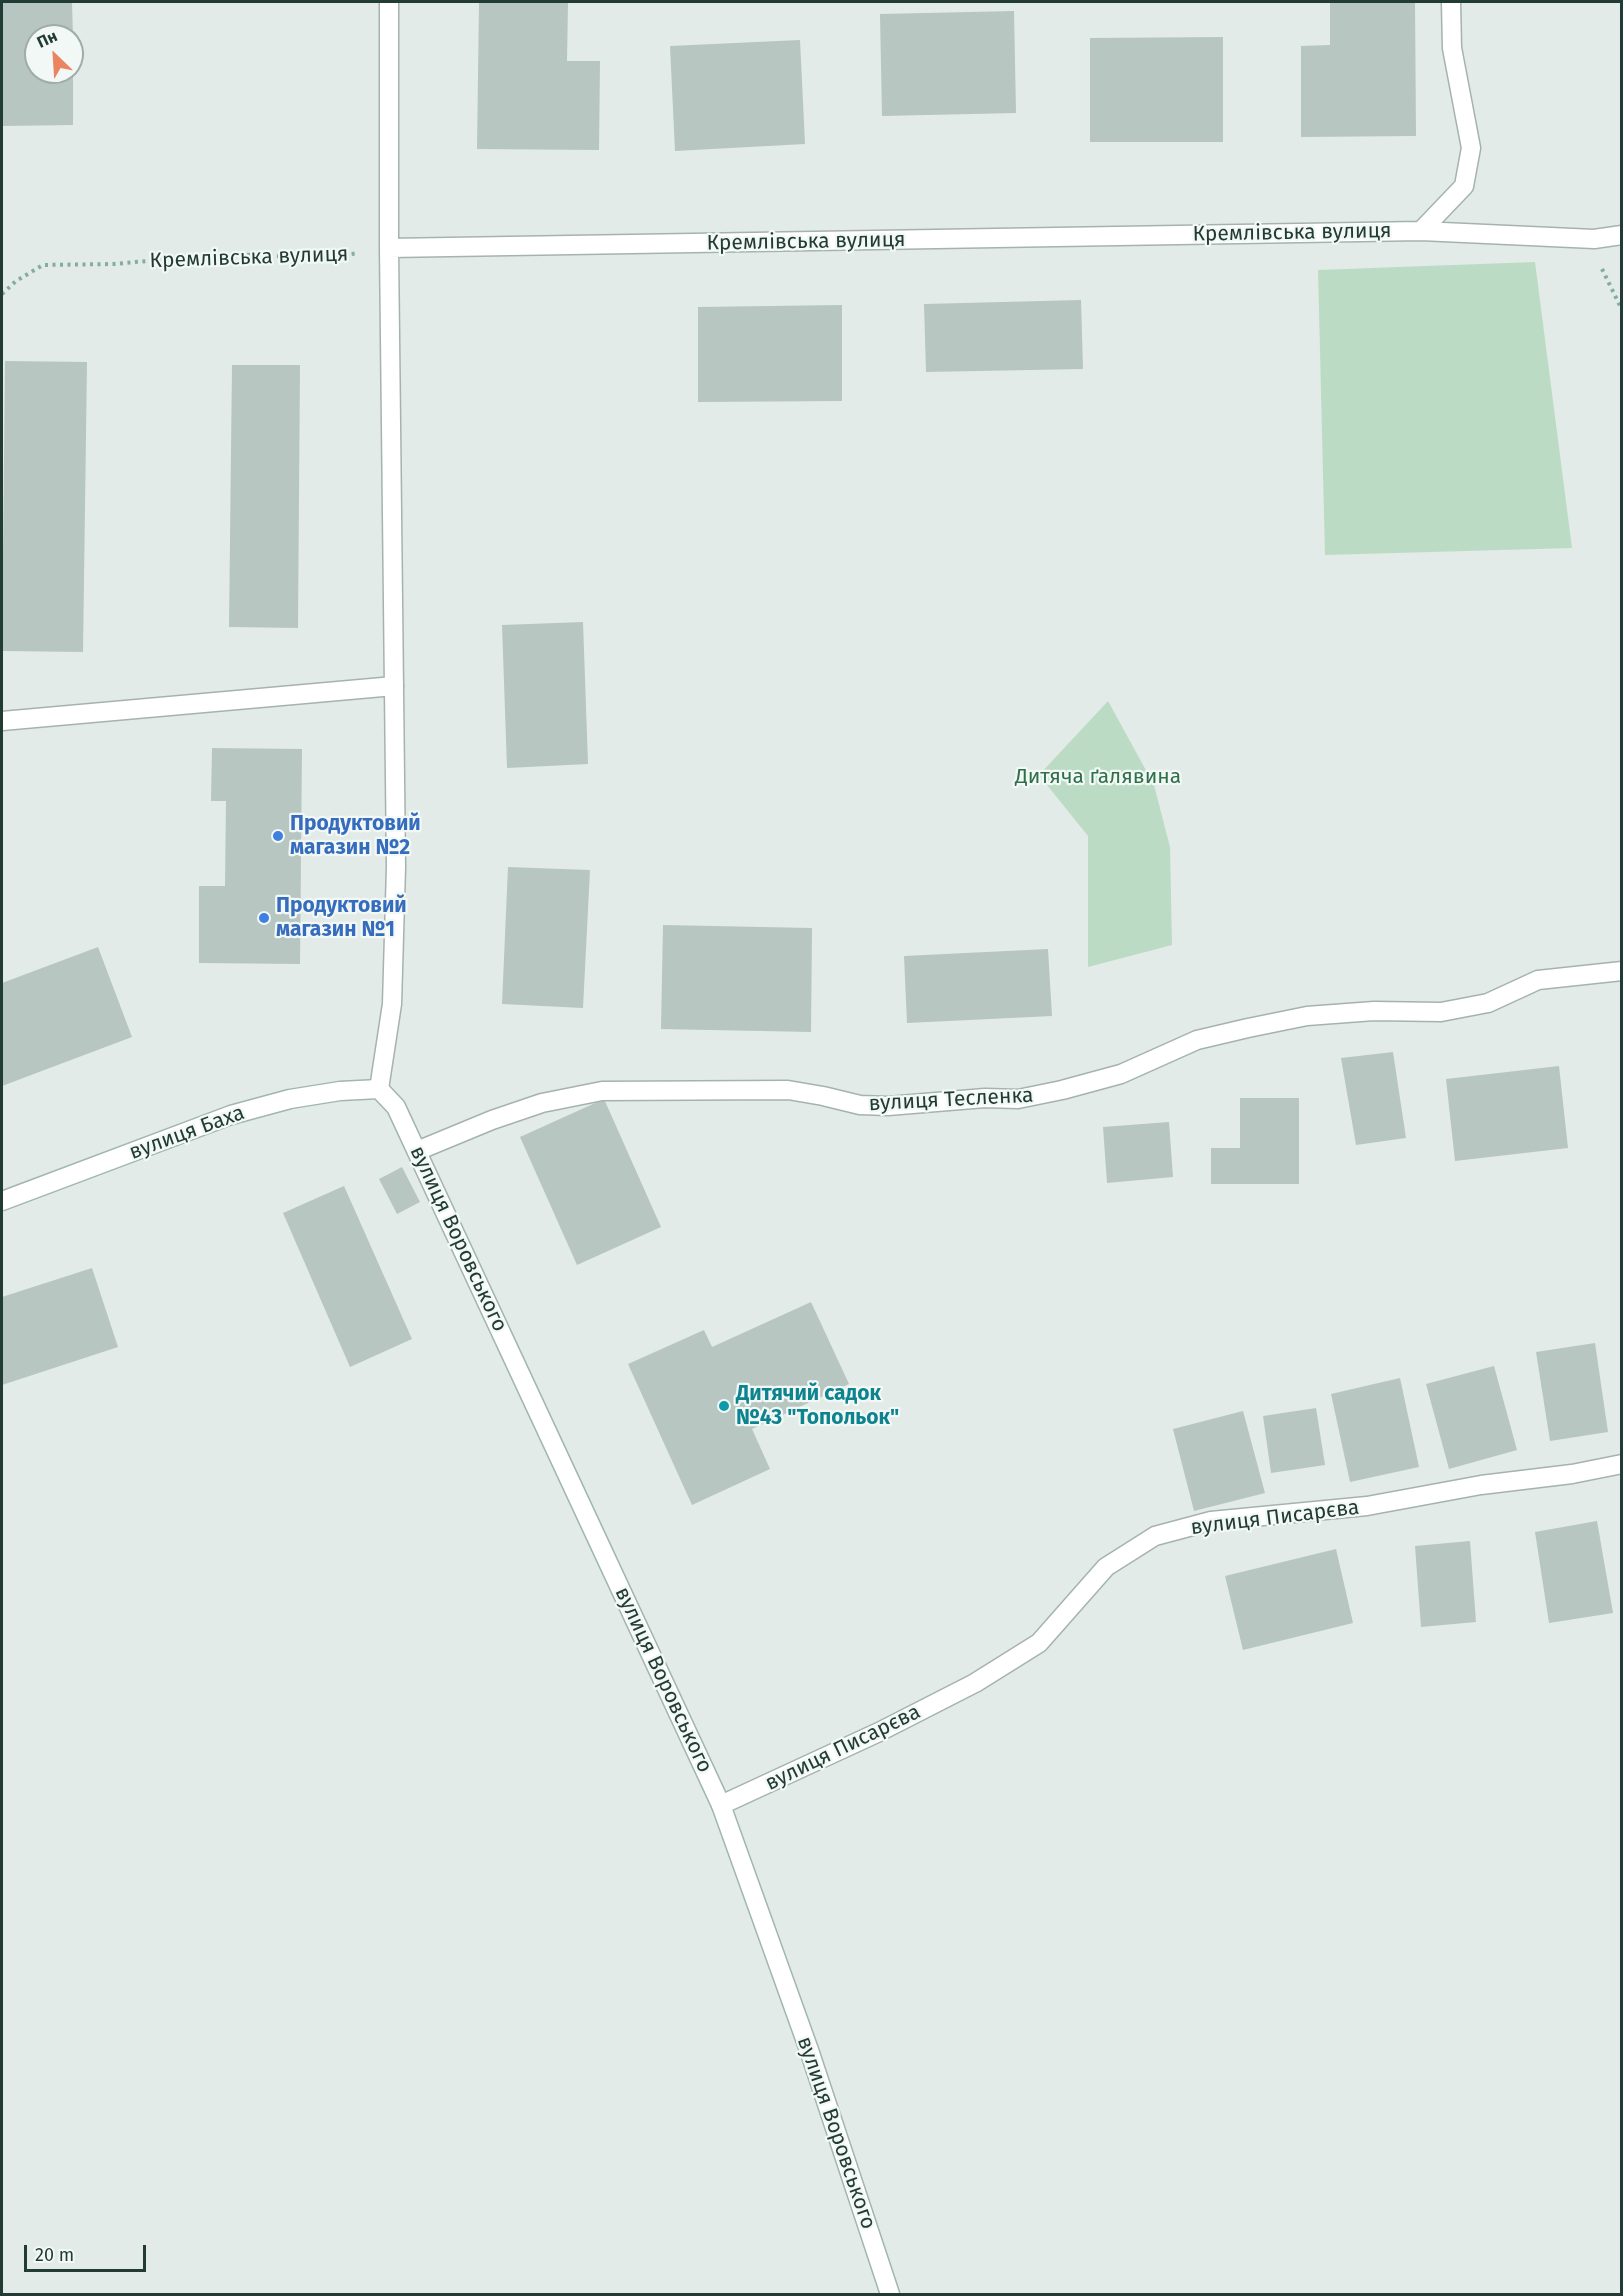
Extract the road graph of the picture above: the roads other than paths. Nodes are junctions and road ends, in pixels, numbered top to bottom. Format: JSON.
{"nodes":[{"id":1,"x":389,"y":2,"type":"edge"},
{"id":2,"x":1451,"y":2,"type":"edge"},
{"id":3,"x":1420,"y":231,"type":"junction"},
{"id":4,"x":1622,"y":235,"type":"edge"},
{"id":5,"x":389,"y":249,"type":"junction"},
{"id":6,"x":394,"y":686,"type":"junction"},
{"id":7,"x":2,"y":721,"type":"edge"},
{"id":8,"x":1622,"y":970,"type":"edge"},
{"id":9,"x":379,"y":1089,"type":"junction"},
{"id":10,"x":417,"y":1150,"type":"junction"},
{"id":11,"x":2,"y":1201,"type":"edge"},
{"id":12,"x":1622,"y":1464,"type":"edge"},
{"id":13,"x":721,"y":1805,"type":"junction"},
{"id":14,"x":890,"y":2295,"type":"edge"}],
"edges":[{"from":1,"to":5,"type":"street"},
{"from":2,"to":3,"type":"street"},
{"from":3,"to":4,"type":"street","name":"Кремлівська вулиця"},
{"from":3,"to":5,"type":"street","name":"Кремлівська вулиця"},
{"from":5,"to":6,"type":"street"},
{"from":6,"to":7,"type":"street"},
{"from":6,"to":9,"type":"street"},
{"from":8,"to":10,"type":"street","name":"вулиця Тесленка"},
{"from":9,"to":10,"type":"street","name":"вулиця Воровського"},
{"from":9,"to":11,"type":"street","name":"вулиця Баха"},
{"from":10,"to":13,"type":"street","name":"вулиця Воровського"},
{"from":12,"to":13,"type":"street","name":"вулиця Писарєва"},
{"from":13,"to":14,"type":"street","name":"вулиця Воровського"}]}
